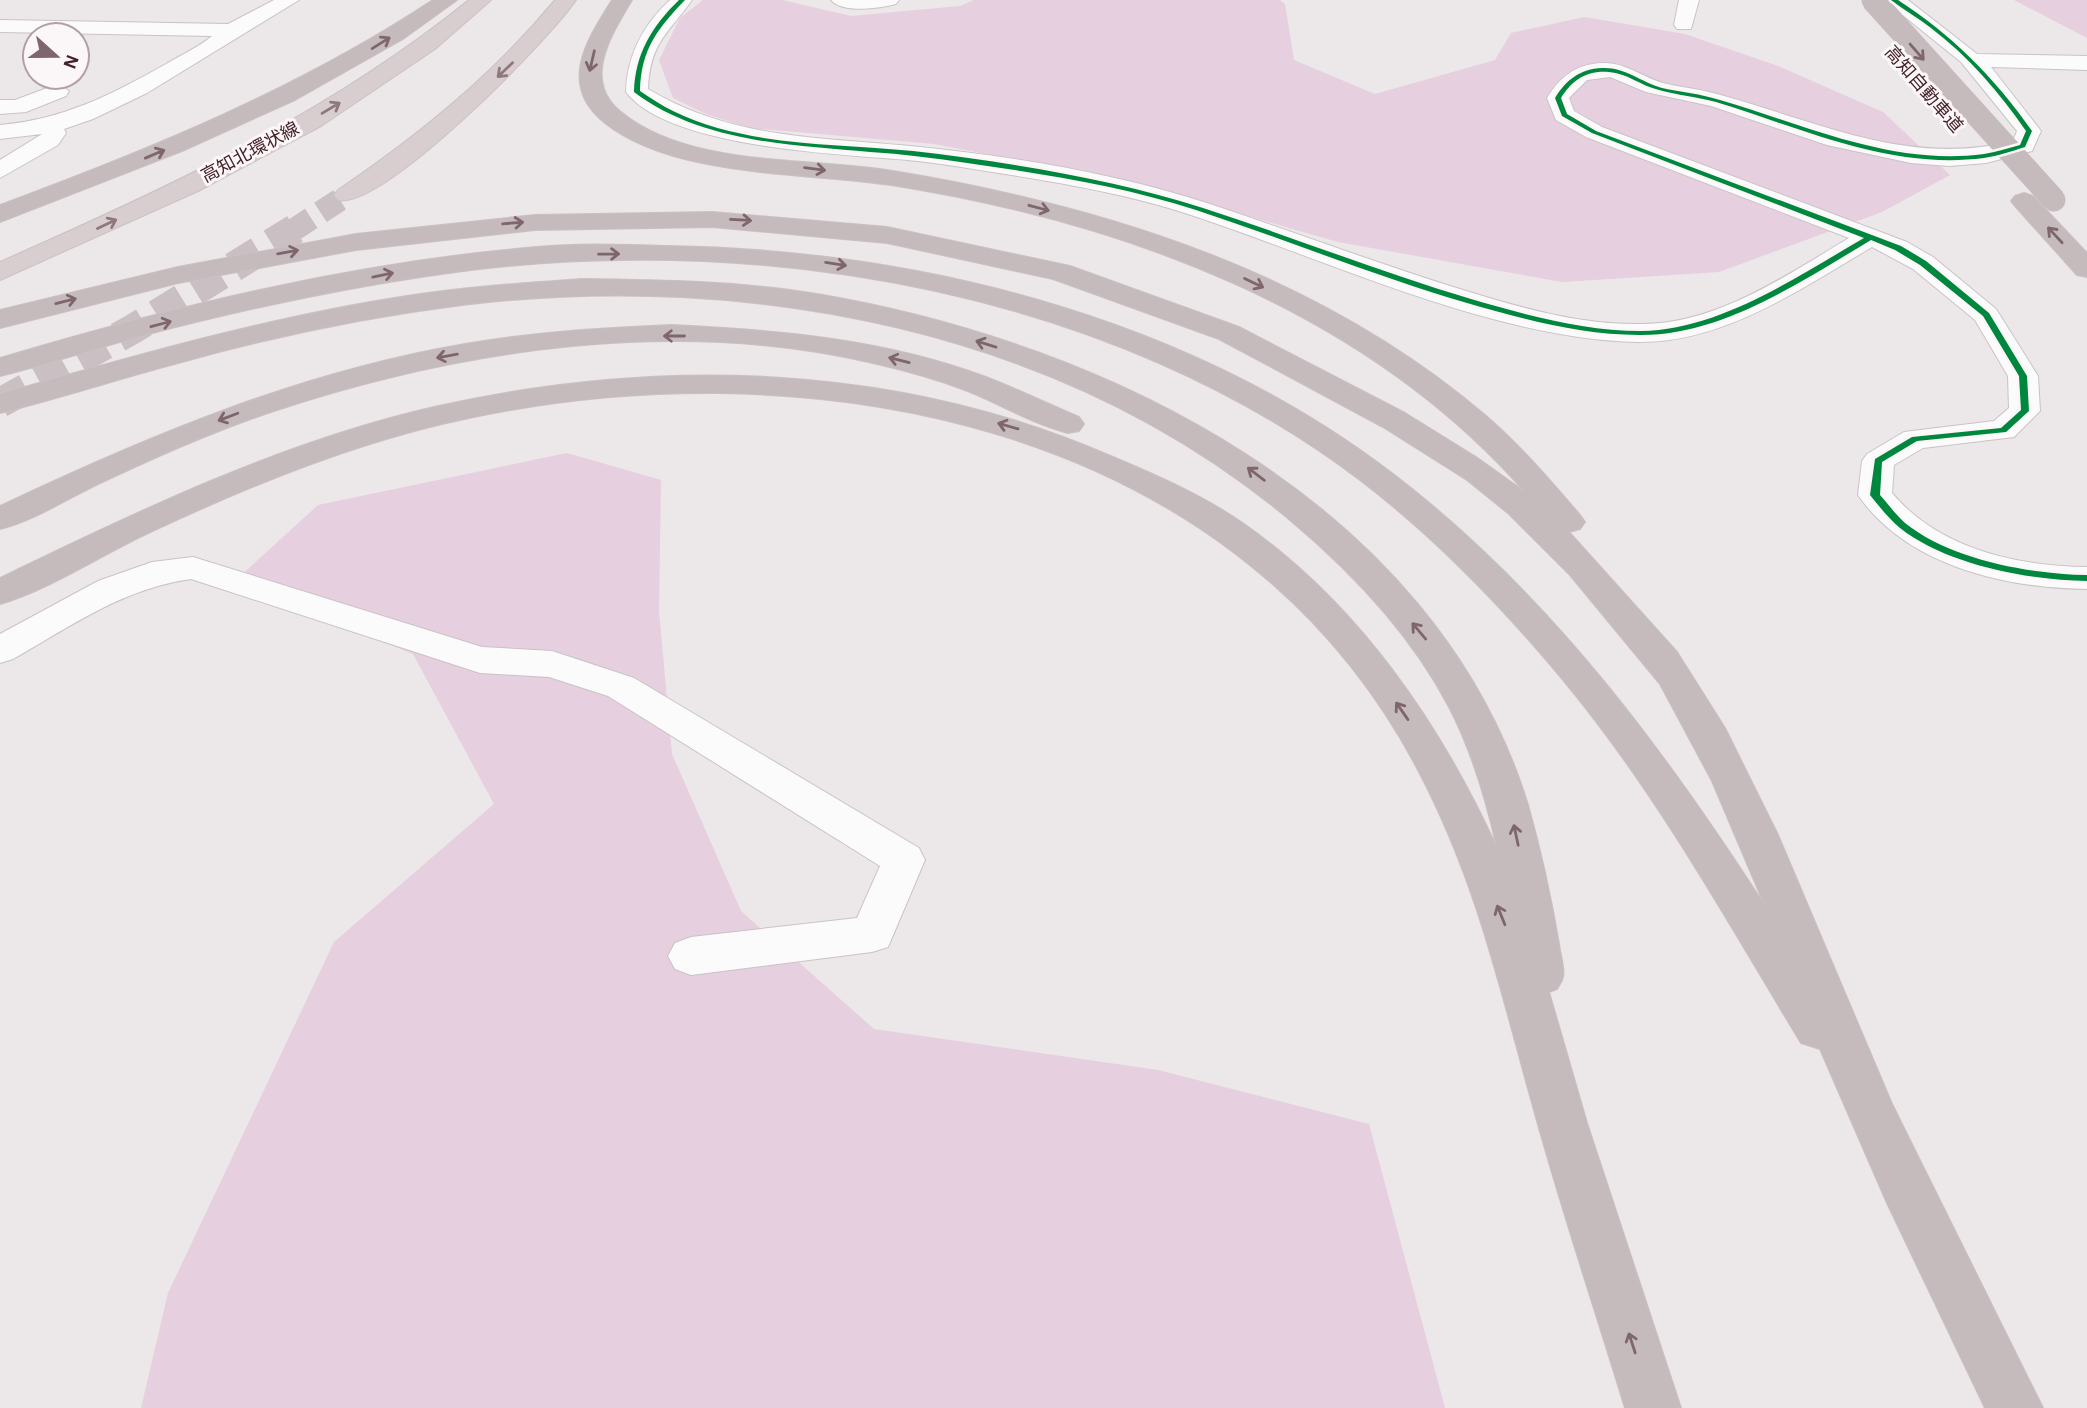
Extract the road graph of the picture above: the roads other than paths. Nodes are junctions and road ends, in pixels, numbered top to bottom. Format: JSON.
{"nodes":[{"id":1,"x":289,"y":0,"type":"edge"},
{"id":2,"x":447,"y":0,"type":"edge"},
{"id":3,"x":481,"y":0,"type":"edge"},
{"id":4,"x":566,"y":0,"type":"edge"},
{"id":5,"x":622,"y":0,"type":"edge"},
{"id":6,"x":682,"y":0,"type":"edge"},
{"id":7,"x":841,"y":0,"type":"edge"},
{"id":8,"x":889,"y":0,"type":"edge"},
{"id":9,"x":1689,"y":0,"type":"edge"},
{"id":10,"x":1849,"y":0,"type":"edge"},
{"id":11,"x":1873,"y":0,"type":"edge"},
{"id":12,"x":1894,"y":0,"type":"edge"},
{"id":13,"x":1684,"y":25,"type":"dead end"},
{"id":14,"x":0,"y":26,"type":"edge"},
{"id":15,"x":232,"y":30,"type":"junction"},
{"id":16,"x":1974,"y":60,"type":"junction"},
{"id":17,"x":2087,"y":63,"type":"edge"},
{"id":18,"x":58,"y":91,"type":"dead end"},
{"id":19,"x":0,"y":107,"type":"edge"},
{"id":20,"x":51,"y":126,"type":"junction"},
{"id":21,"x":0,"y":132,"type":"edge"},
{"id":22,"x":0,"y":171,"type":"edge"},
{"id":23,"x":347,"y":195,"type":"tunnel mouth"},
{"id":24,"x":0,"y":214,"type":"edge"},
{"id":25,"x":2087,"y":233,"type":"edge"},
{"id":26,"x":1869,"y":238,"type":"junction"},
{"id":27,"x":2087,"y":269,"type":"edge"},
{"id":28,"x":0,"y":272,"type":"edge"},
{"id":29,"x":0,"y":319,"type":"edge"},
{"id":30,"x":0,"y":367,"type":"edge"},
{"id":31,"x":0,"y":404,"type":"edge"},
{"id":32,"x":0,"y":519,"type":"edge"},
{"id":33,"x":1240,"y":536,"type":"junction"},
{"id":34,"x":2087,"y":578,"type":"edge"},
{"id":35,"x":0,"y":592,"type":"edge"},
{"id":36,"x":0,"y":650,"type":"edge"},
{"id":37,"x":1672,"y":673,"type":"junction"},
{"id":38,"x":691,"y":956,"type":"dead end"},
{"id":39,"x":1870,"y":1111,"type":"junction"},
{"id":40,"x":1561,"y":1120,"type":"junction"},
{"id":41,"x":1653,"y":1408,"type":"edge"},
{"id":42,"x":2015,"y":1408,"type":"edge"}],
"edges":[{"from":1,"to":15,"type":"street"},
{"from":24,"to":2,"type":"highway","one_way":true},
{"from":28,"to":3,"type":"main road","name":"高知北環状線","one_way":true},
{"from":4,"to":23,"type":"main road","one_way":true},
{"from":5,"to":37,"type":"highway","one_way":true},
{"from":6,"to":26,"type":"street"},
{"from":7,"to":8,"type":"street"},
{"from":9,"to":13,"type":"street"},
{"from":27,"to":10,"type":"highway","name":"高知自動車道","one_way":true},
{"from":11,"to":25,"type":"highway","name":"高知自動車道","one_way":true,"bridge":true},
{"from":12,"to":16,"type":"street"},
{"from":14,"to":15,"type":"street"},
{"from":15,"to":20,"type":"street"},
{"from":16,"to":17,"type":"street"},
{"from":16,"to":26,"type":"street"},
{"from":18,"to":19,"type":"street"},
{"from":20,"to":21,"type":"street"},
{"from":20,"to":22,"type":"street"},
{"from":26,"to":34,"type":"street"},
{"from":29,"to":37,"type":"highway","one_way":true},
{"from":30,"to":39,"type":"highway","one_way":true},
{"from":40,"to":31,"type":"highway","one_way":true},
{"from":33,"to":32,"type":"highway","one_way":true},
{"from":33,"to":35,"type":"highway","one_way":true},
{"from":40,"to":33,"type":"highway","one_way":true},
{"from":36,"to":38,"type":"street"},
{"from":37,"to":39,"type":"highway"},
{"from":39,"to":42,"type":"highway"},
{"from":41,"to":40,"type":"highway","one_way":true}]}
